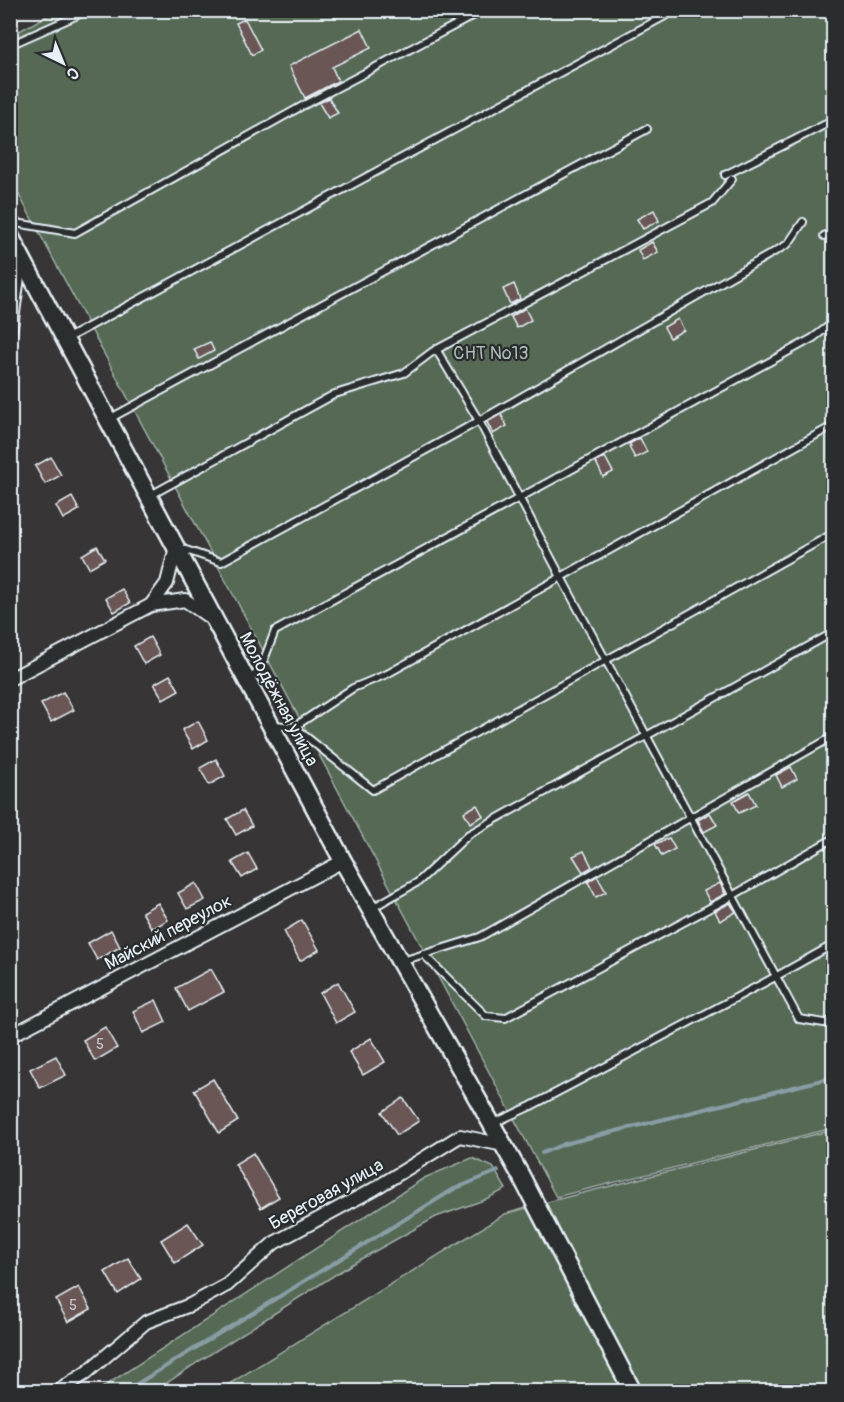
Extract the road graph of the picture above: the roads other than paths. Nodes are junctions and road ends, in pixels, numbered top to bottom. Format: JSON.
{"nodes":[{"id":1,"x":88,"y":10,"type":"edge"},
{"id":2,"x":484,"y":10,"type":"edge"},
{"id":3,"x":676,"y":10,"type":"edge"},
{"id":4,"x":10,"y":45,"type":"edge"},
{"id":5,"x":834,"y":120,"type":"edge"},
{"id":6,"x":647,"y":129,"type":"dead end"},
{"id":7,"x":725,"y":175,"type":"dead end"},
{"id":8,"x":732,"y":180,"type":"dead end"},
{"id":9,"x":10,"y":222,"type":"edge"},
{"id":10,"x":803,"y":222,"type":"dead end"},
{"id":11,"x":834,"y":232,"type":"edge"},
{"id":12,"x":10,"y":236,"type":"edge"},
{"id":13,"x":824,"y":236,"type":"dead end"},
{"id":14,"x":21,"y":256,"type":"junction"},
{"id":15,"x":834,"y":322,"type":"edge"},
{"id":16,"x":10,"y":334,"type":"edge"},
{"id":17,"x":66,"y":340,"type":"junction"},
{"id":18,"x":436,"y":350,"type":"junction"},
{"id":19,"x":108,"y":420,"type":"junction"},
{"id":20,"x":479,"y":421,"type":"junction"},
{"id":21,"x":834,"y":425,"type":"edge"},
{"id":22,"x":149,"y":496,"type":"junction"},
{"id":23,"x":519,"y":498,"type":"junction"},
{"id":24,"x":834,"y":533,"type":"edge"},
{"id":25,"x":176,"y":547,"type":"junction"},
{"id":26,"x":561,"y":577,"type":"junction"},
{"id":27,"x":151,"y":605,"type":"junction"},
{"id":28,"x":215,"y":621,"type":"junction"},
{"id":29,"x":834,"y":632,"type":"edge"},
{"id":30,"x":606,"y":660,"type":"junction"},
{"id":31,"x":10,"y":679,"type":"edge"},
{"id":32,"x":247,"y":681,"type":"junction"},
{"id":33,"x":271,"y":725,"type":"junction"},
{"id":34,"x":294,"y":727,"type":"junction"},
{"id":35,"x":647,"y":735,"type":"junction"},
{"id":36,"x":834,"y":736,"type":"edge"},
{"id":37,"x":690,"y":817,"type":"junction"},
{"id":38,"x":834,"y":838,"type":"edge"},
{"id":39,"x":343,"y":861,"type":"junction"},
{"id":40,"x":732,"y":896,"type":"junction"},
{"id":41,"x":370,"y":909,"type":"junction"},
{"id":42,"x":834,"y":944,"type":"edge"},
{"id":43,"x":423,"y":954,"type":"junction"},
{"id":44,"x":400,"y":962,"type":"junction"},
{"id":45,"x":775,"y":977,"type":"junction"},
{"id":46,"x":834,"y":1020,"type":"edge"},
{"id":47,"x":10,"y":1036,"type":"edge"},
{"id":48,"x":492,"y":1124,"type":"junction"},
{"id":49,"x":504,"y":1145,"type":"junction"},
{"id":50,"x":57,"y":1392,"type":"edge"},
{"id":51,"x":633,"y":1392,"type":"edge"}],
"edges":[{"from":1,"to":4,"type":"lane"},
{"from":2,"to":9,"type":"lane"},
{"from":3,"to":17,"type":"lane"},
{"from":5,"to":7,"type":"lane"},
{"from":6,"to":19,"type":"lane"},
{"from":8,"to":18,"type":"lane"},
{"from":10,"to":20,"type":"lane"},
{"from":11,"to":13,"type":"lane"},
{"from":12,"to":14,"type":"street","name":"Молодёжная улица"},
{"from":14,"to":16,"type":"street"},
{"from":14,"to":17,"type":"street","name":"Молодёжная улица"},
{"from":15,"to":23,"type":"lane"},
{"from":17,"to":19,"type":"street","name":"Молодёжная улица"},
{"from":18,"to":20,"type":"lane"},
{"from":18,"to":22,"type":"lane"},
{"from":19,"to":22,"type":"street","name":"Молодёжная улица"},
{"from":20,"to":23,"type":"lane"},
{"from":20,"to":25,"type":"lane"},
{"from":21,"to":26,"type":"lane"},
{"from":22,"to":25,"type":"street","name":"Молодёжная улица"},
{"from":23,"to":26,"type":"lane"},
{"from":23,"to":32,"type":"lane"},
{"from":24,"to":30,"type":"lane"},
{"from":25,"to":27,"type":"street"},
{"from":25,"to":28,"type":"street","name":"Молодёжная улица"},
{"from":26,"to":30,"type":"lane"},
{"from":26,"to":34,"type":"lane"},
{"from":27,"to":28,"type":"street"},
{"from":27,"to":31,"type":"street"},
{"from":28,"to":32,"type":"street","name":"Молодёжная улица"},
{"from":29,"to":35,"type":"lane"},
{"from":30,"to":34,"type":"lane"},
{"from":30,"to":35,"type":"lane"},
{"from":32,"to":33,"type":"street","name":"Молодёжная улица"},
{"from":33,"to":34,"type":"lane"},
{"from":33,"to":39,"type":"street","name":"Молодёжная улица"},
{"from":35,"to":37,"type":"lane"},
{"from":35,"to":41,"type":"lane"},
{"from":36,"to":37,"type":"lane"},
{"from":37,"to":40,"type":"lane"},
{"from":37,"to":43,"type":"lane"},
{"from":38,"to":40,"type":"lane"},
{"from":39,"to":41,"type":"street","name":"Молодёжная улица"},
{"from":39,"to":47,"type":"street","name":"Майский переулок"},
{"from":40,"to":43,"type":"lane"},
{"from":40,"to":45,"type":"lane"},
{"from":41,"to":44,"type":"street","name":"Молодёжная улица"},
{"from":42,"to":45,"type":"lane"},
{"from":43,"to":44,"type":"lane"},
{"from":44,"to":48,"type":"street","name":"Молодёжная улица"},
{"from":45,"to":46,"type":"lane"},
{"from":45,"to":48,"type":"lane"},
{"from":48,"to":49,"type":"street","name":"Молодёжная улица"},
{"from":49,"to":50,"type":"street","name":"Береговая улица"},
{"from":49,"to":51,"type":"street","name":"Молодёжная улица"}]}
